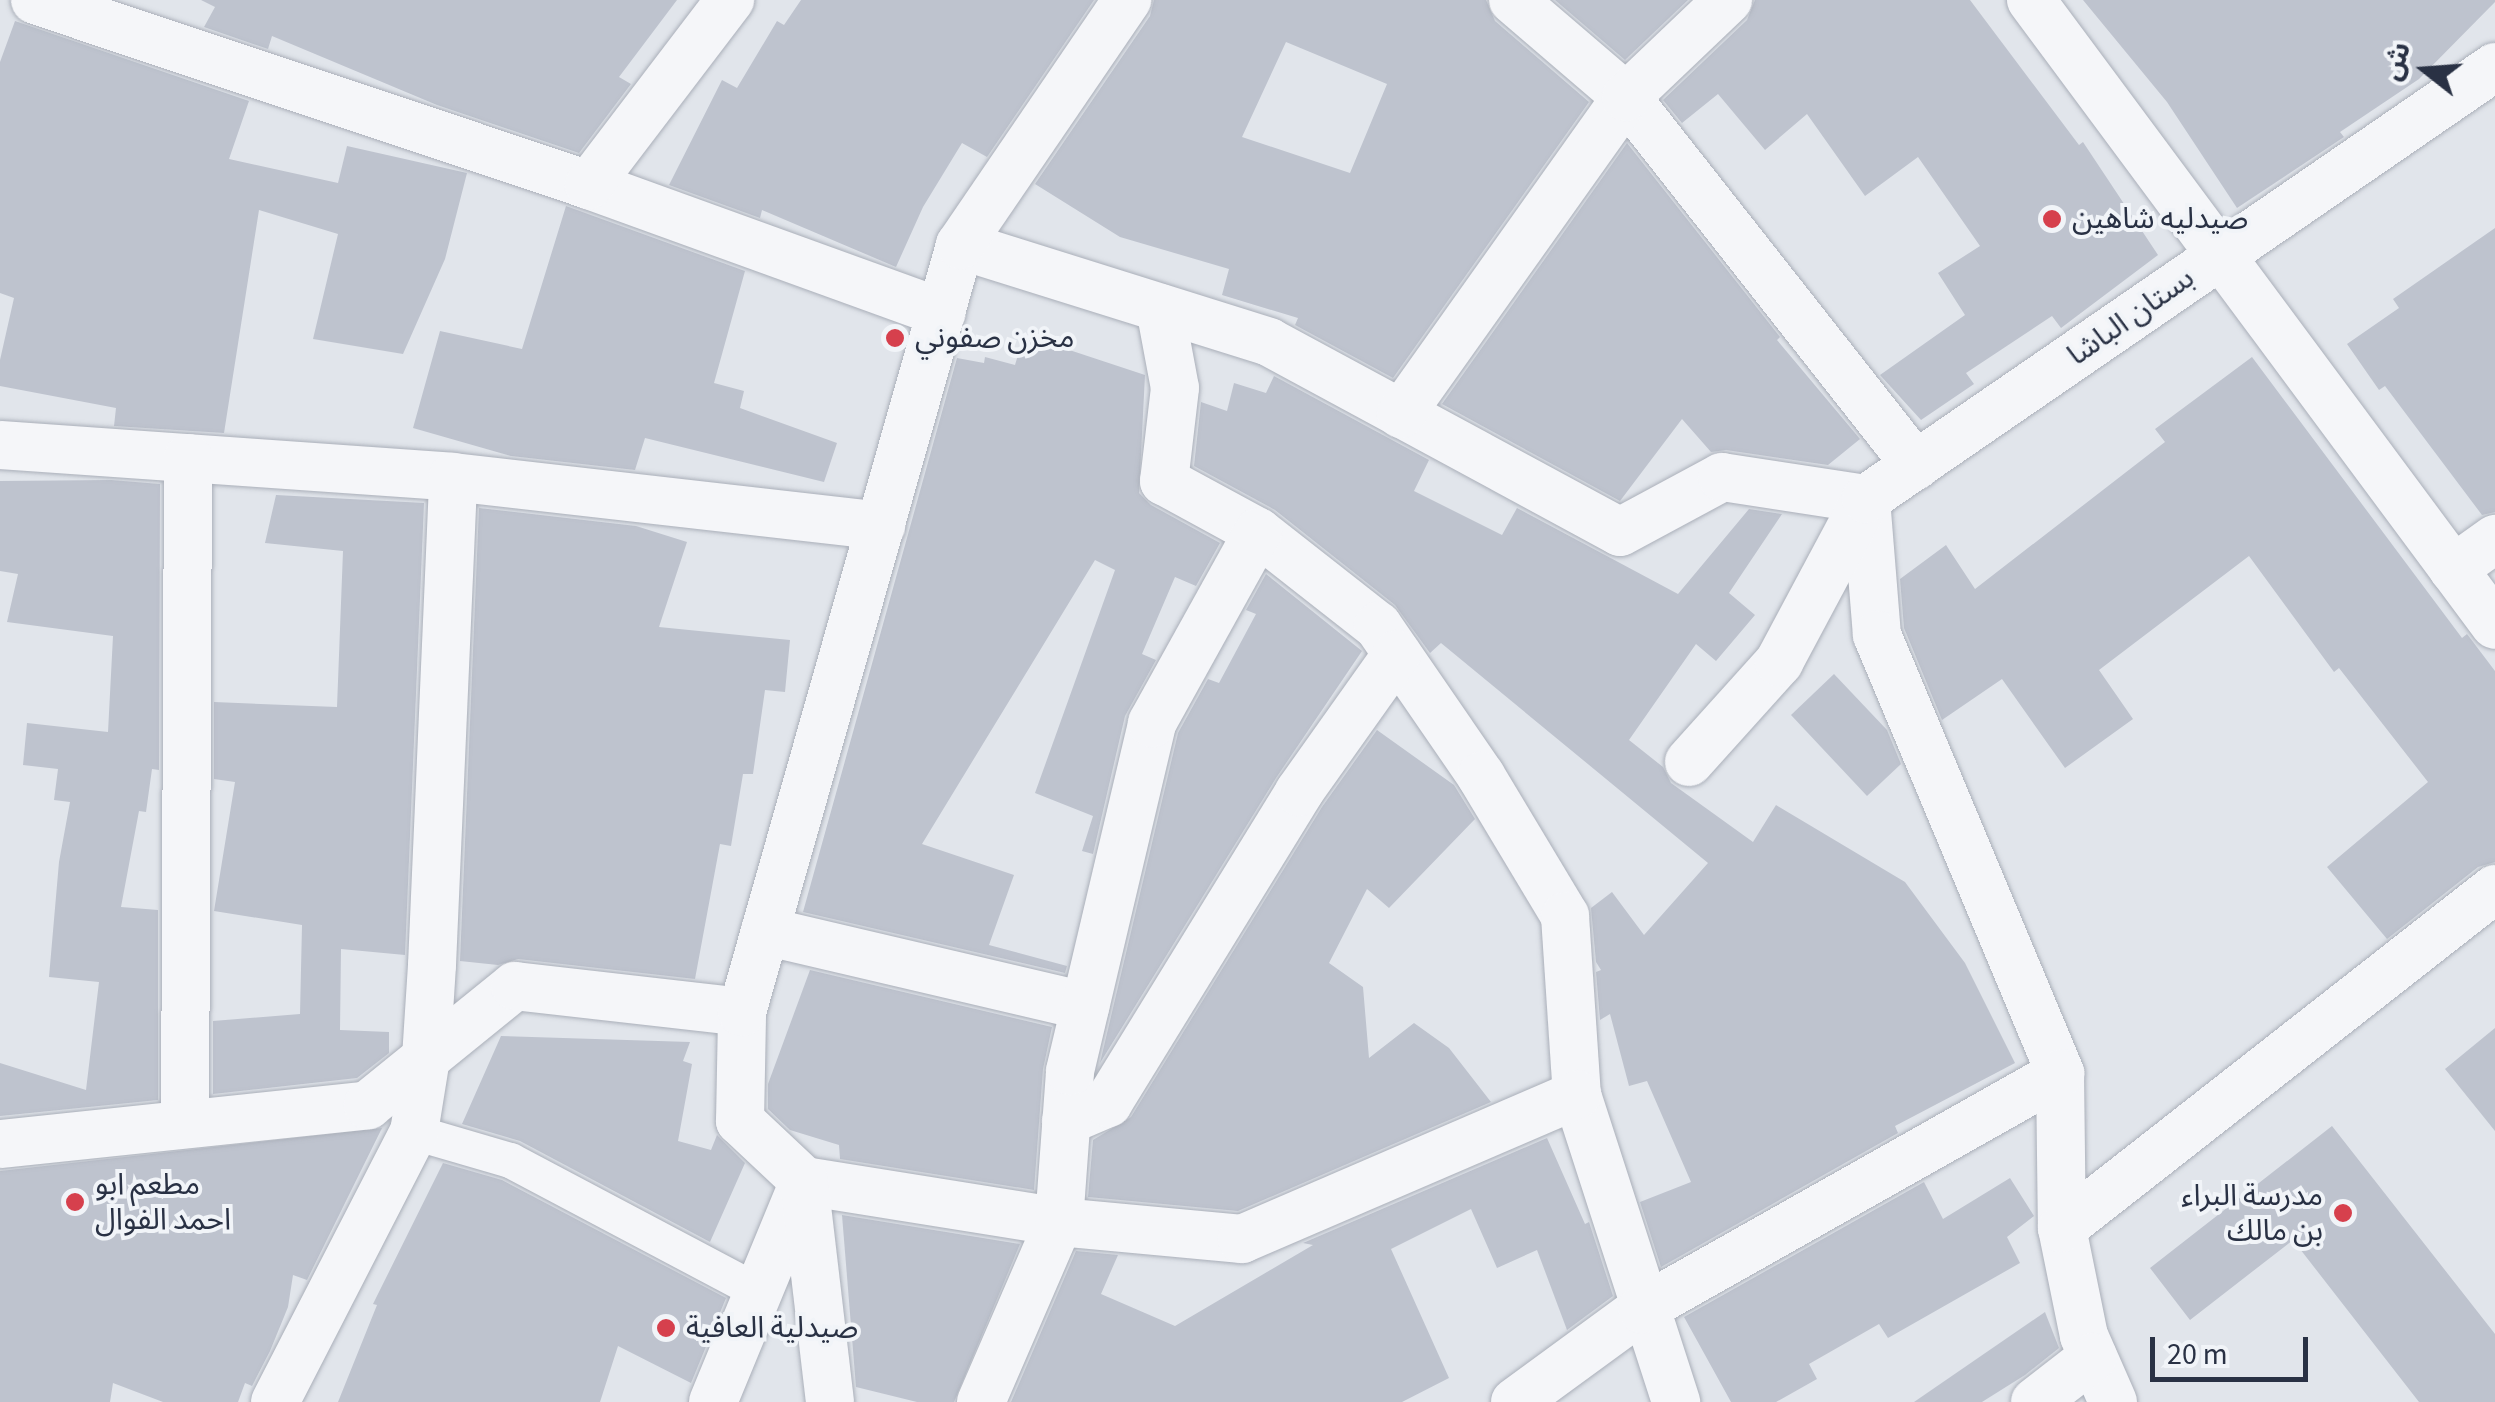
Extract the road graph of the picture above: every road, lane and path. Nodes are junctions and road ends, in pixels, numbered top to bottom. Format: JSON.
{"nodes":[{"id":1,"x":35,"y":0,"type":"edge"},
{"id":2,"x":730,"y":0,"type":"edge"},
{"id":3,"x":1128,"y":0,"type":"edge"},
{"id":4,"x":1513,"y":0,"type":"edge"},
{"id":5,"x":1728,"y":0,"type":"edge"},
{"id":6,"x":2031,"y":0,"type":"edge"},
{"id":7,"x":117,"y":11,"type":"edge"},
{"id":8,"x":2495,"y":66,"type":"edge"},
{"id":9,"x":1626,"y":97,"type":"junction"},
{"id":10,"x":589,"y":185,"type":"junction"},
{"id":11,"x":960,"y":245,"type":"junction"},
{"id":12,"x":2219,"y":256,"type":"junction"},
{"id":13,"x":1160,"y":308,"type":"junction"},
{"id":14,"x":942,"y":313,"type":"junction"},
{"id":15,"x":1402,"y":414,"type":"junction"},
{"id":16,"x":0,"y":444,"type":"edge"},
{"id":17,"x":188,"y":458,"type":"junction"},
{"id":18,"x":1916,"y":465,"type":"junction"},
{"id":19,"x":453,"y":477,"type":"junction"},
{"id":20,"x":1866,"y":498,"type":"junction"},
{"id":21,"x":881,"y":526,"type":"junction"},
{"id":22,"x":1258,"y":532,"type":"junction"},
{"id":23,"x":2495,"y":539,"type":"edge"},
{"id":24,"x":2453,"y":569,"type":"junction"},
{"id":25,"x":2495,"y":626,"type":"edge"},
{"id":26,"x":1397,"y":654,"type":"junction"},
{"id":27,"x":1690,"y":762,"type":"dead end"},
{"id":28,"x":2495,"y":889,"type":"edge"},
{"id":29,"x":766,"y":930,"type":"junction"},
{"id":30,"x":1085,"y":1006,"type":"junction"},
{"id":31,"x":742,"y":1012,"type":"junction"},
{"id":32,"x":426,"y":1058,"type":"junction"},
{"id":33,"x":2060,"y":1073,"type":"junction"},
{"id":34,"x":1576,"y":1095,"type":"junction"},
{"id":35,"x":1066,"y":1121,"type":"junction"},
{"id":36,"x":185,"y":1124,"type":"junction"},
{"id":37,"x":414,"y":1132,"type":"junction"},
{"id":38,"x":0,"y":1144,"type":"edge"},
{"id":39,"x":804,"y":1181,"type":"junction"},
{"id":40,"x":1059,"y":1222,"type":"junction"},
{"id":41,"x":2062,"y":1228,"type":"junction"},
{"id":42,"x":758,"y":1292,"type":"junction"},
{"id":43,"x":1642,"y":1309,"type":"junction"},
{"id":44,"x":2094,"y":1357,"type":"junction"},
{"id":45,"x":275,"y":1402,"type":"edge"},
{"id":46,"x":713,"y":1402,"type":"edge"},
{"id":47,"x":830,"y":1402,"type":"edge"},
{"id":48,"x":981,"y":1402,"type":"edge"},
{"id":49,"x":1514,"y":1402,"type":"edge"},
{"id":50,"x":1676,"y":1402,"type":"edge"},
{"id":51,"x":2035,"y":1402,"type":"edge"},
{"id":52,"x":2113,"y":1402,"type":"edge"}],
"edges":[{"from":1,"to":7,"type":"street"},
{"from":2,"to":10,"type":"street"},
{"from":3,"to":11,"type":"street"},
{"from":4,"to":9,"type":"street"},
{"from":5,"to":9,"type":"street"},
{"from":6,"to":12,"type":"street"},
{"from":7,"to":10,"type":"street"},
{"from":8,"to":12,"type":"street","name":"بستان الباشا"},
{"from":9,"to":15,"type":"street"},
{"from":9,"to":18,"type":"street"},
{"from":10,"to":14,"type":"street"},
{"from":11,"to":13,"type":"street"},
{"from":11,"to":14,"type":"street"},
{"from":12,"to":18,"type":"street","name":"بستان الباشا"},
{"from":12,"to":24,"type":"street"},
{"from":13,"to":15,"type":"street"},
{"from":13,"to":22,"type":"street"},
{"from":14,"to":21,"type":"street"},
{"from":15,"to":20,"type":"street"},
{"from":16,"to":17,"type":"street"},
{"from":17,"to":19,"type":"street"},
{"from":17,"to":36,"type":"street"},
{"from":18,"to":20,"type":"street","name":"بستان الباشا"},
{"from":19,"to":21,"type":"street"},
{"from":19,"to":32,"type":"street"},
{"from":20,"to":27,"type":"street"},
{"from":20,"to":33,"type":"street"},
{"from":21,"to":29,"type":"street"},
{"from":22,"to":26,"type":"street"},
{"from":22,"to":30,"type":"street"},
{"from":23,"to":24,"type":"street"},
{"from":24,"to":25,"type":"street"},
{"from":26,"to":34,"type":"street"},
{"from":26,"to":35,"type":"street"},
{"from":28,"to":41,"type":"street"},
{"from":29,"to":30,"type":"street"},
{"from":29,"to":31,"type":"street"},
{"from":30,"to":35,"type":"street"},
{"from":31,"to":32,"type":"street"},
{"from":31,"to":39,"type":"street"},
{"from":32,"to":36,"type":"street"},
{"from":32,"to":37,"type":"street"},
{"from":33,"to":41,"type":"street"},
{"from":33,"to":43,"type":"street"},
{"from":34,"to":40,"type":"street"},
{"from":34,"to":43,"type":"street"},
{"from":35,"to":40,"type":"street"},
{"from":36,"to":38,"type":"street"},
{"from":37,"to":42,"type":"street"},
{"from":37,"to":45,"type":"street"},
{"from":39,"to":40,"type":"street"},
{"from":39,"to":42,"type":"street"},
{"from":39,"to":47,"type":"street"},
{"from":40,"to":48,"type":"street"},
{"from":41,"to":44,"type":"street"},
{"from":42,"to":46,"type":"street"},
{"from":43,"to":49,"type":"street"},
{"from":43,"to":50,"type":"street"},
{"from":44,"to":51,"type":"street"},
{"from":44,"to":52,"type":"street"}]}
